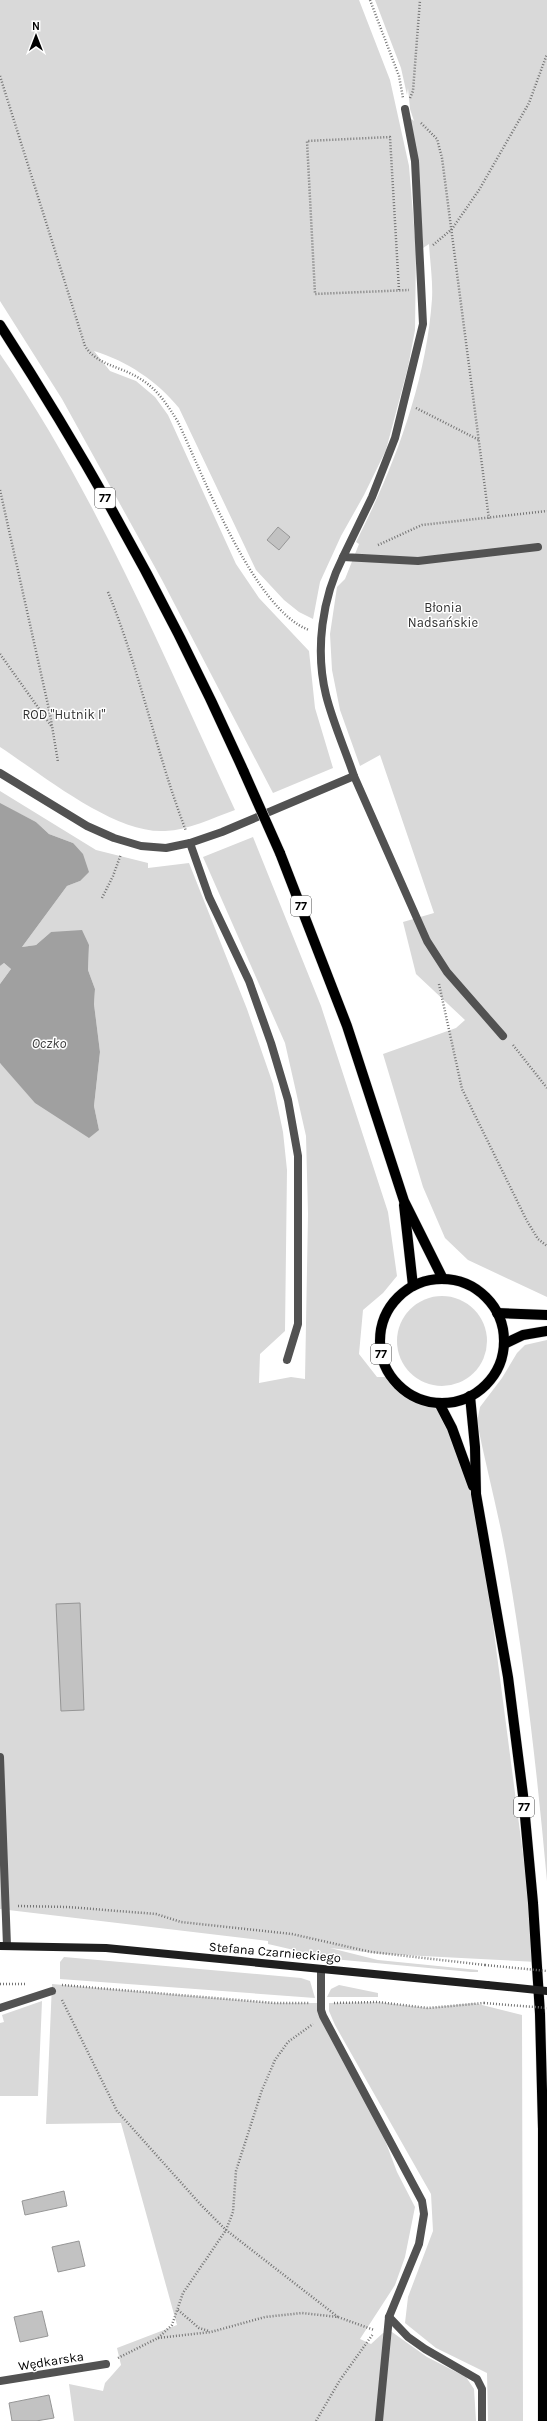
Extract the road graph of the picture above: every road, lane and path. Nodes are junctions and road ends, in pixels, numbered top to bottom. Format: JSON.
{"nodes":[{"id":1,"x":370,"y":0,"type":"edge"},
{"id":2,"x":420,"y":0,"type":"edge"},
{"id":3,"x":547,"y":54,"type":"edge"},
{"id":4,"x":546,"y":59,"type":"edge"},
{"id":5,"x":0,"y":76,"type":"edge"},
{"id":6,"x":405,"y":109,"type":"junction"},
{"id":7,"x":452,"y":229,"type":"junction"},
{"id":8,"x":420,"y":256,"type":"junction"},
{"id":9,"x":422,"y":289,"type":"junction"},
{"id":10,"x":399,"y":290,"type":"junction"},
{"id":11,"x":0,"y":325,"type":"edge"},
{"id":12,"x":404,"y":403,"type":"junction"},
{"id":13,"x":479,"y":440,"type":"junction"},
{"id":14,"x":0,"y":490,"type":"edge"},
{"id":15,"x":547,"y":511,"type":"edge"},
{"id":16,"x":489,"y":519,"type":"junction"},
{"id":17,"x":538,"y":547,"type":"dead end"},
{"id":18,"x":343,"y":557,"type":"junction"},
{"id":19,"x":362,"y":558,"type":"junction"},
{"id":20,"x":108,"y":592,"type":"dead end"},
{"id":21,"x":322,"y":635,"type":"junction"},
{"id":22,"x":0,"y":654,"type":"edge"},
{"id":23,"x":52,"y":727,"type":"junction"},
{"id":24,"x":58,"y":762,"type":"dead end"},
{"id":25,"x":0,"y":773,"type":"edge"},
{"id":26,"x":354,"y":776,"type":"junction"},
{"id":27,"x":124,"y":841,"type":"junction"},
{"id":28,"x":190,"y":843,"type":"junction"},
{"id":29,"x":102,"y":898,"type":"dead end"},
{"id":30,"x":447,"y":972,"type":"junction"},
{"id":31,"x":503,"y":1036,"type":"joint"},
{"id":32,"x":547,"y":1088,"type":"edge"},
{"id":33,"x":404,"y":1201,"type":"junction"},
{"id":34,"x":547,"y":1246,"type":"edge"},
{"id":35,"x":443,"y":1279,"type":"junction"},
{"id":36,"x":413,"y":1286,"type":"junction"},
{"id":37,"x":497,"y":1313,"type":"junction"},
{"id":38,"x":547,"y":1315,"type":"edge"},
{"id":39,"x":547,"y":1331,"type":"edge"},
{"id":40,"x":504,"y":1344,"type":"junction"},
{"id":41,"x":286,"y":1360,"type":"dead end"},
{"id":42,"x":470,"y":1396,"type":"junction"},
{"id":43,"x":439,"y":1403,"type":"junction"},
{"id":44,"x":476,"y":1494,"type":"junction"},
{"id":45,"x":0,"y":1757,"type":"edge"},
{"id":46,"x":6,"y":1906,"type":"junction"},
{"id":47,"x":3,"y":1946,"type":"edge"},
{"id":48,"x":321,"y":1969,"type":"junction"},
{"id":49,"x":547,"y":1971,"type":"edge"},
{"id":50,"x":0,"y":1984,"type":"edge"},
{"id":51,"x":32,"y":1984,"type":"dead end"},
{"id":52,"x":60,"y":1984,"type":"dead end"},
{"id":53,"x":52,"y":1990,"type":"joint"},
{"id":54,"x":547,"y":1991,"type":"edge"},
{"id":55,"x":320,"y":2003,"type":"junction"},
{"id":56,"x":0,"y":2008,"type":"edge"},
{"id":57,"x":547,"y":2008,"type":"edge"},
{"id":58,"x":323,"y":2016,"type":"junction"},
{"id":59,"x":226,"y":2230,"type":"junction"},
{"id":60,"x":178,"y":2310,"type":"junction"},
{"id":61,"x":338,"y":2316,"type":"junction"},
{"id":62,"x":388,"y":2318,"type":"junction"},
{"id":63,"x":375,"y":2331,"type":"junction"},
{"id":64,"x":211,"y":2332,"type":"junction"},
{"id":65,"x":158,"y":2338,"type":"junction"},
{"id":66,"x":106,"y":2364,"type":"joint"},
{"id":67,"x":0,"y":2381,"type":"edge"},
{"id":68,"x":316,"y":2421,"type":"edge"},
{"id":69,"x":379,"y":2421,"type":"edge"},
{"id":70,"x":482,"y":2421,"type":"edge"},
{"id":71,"x":543,"y":2421,"type":"edge"}],
"edges":[{"from":1,"to":6,"type":"path"},
{"from":2,"to":6,"type":"path"},
{"from":3,"to":4,"type":"path"},
{"from":4,"to":7,"type":"path"},
{"from":5,"to":21,"type":"path"},
{"from":6,"to":7,"type":"path"},
{"from":6,"to":8,"type":"street"},
{"from":7,"to":8,"type":"path"},
{"from":7,"to":13,"type":"path"},
{"from":8,"to":9,"type":"street"},
{"from":9,"to":10,"type":"path"},
{"from":9,"to":12,"type":"street"},
{"from":10,"to":10,"type":"path"},
{"from":11,"to":33,"type":"main road","number":"77","bridge":true},
{"from":12,"to":13,"type":"path"},
{"from":12,"to":18,"type":"street"},
{"from":13,"to":16,"type":"path"},
{"from":14,"to":23,"type":"path"},
{"from":15,"to":16,"type":"path"},
{"from":16,"to":19,"type":"path"},
{"from":17,"to":19,"type":"street"},
{"from":18,"to":19,"type":"street"},
{"from":18,"to":21,"type":"street"},
{"from":20,"to":28,"type":"path"},
{"from":21,"to":26,"type":"street"},
{"from":22,"to":23,"type":"path"},
{"from":23,"to":24,"type":"path"},
{"from":25,"to":27,"type":"street"},
{"from":26,"to":28,"type":"street"},
{"from":26,"to":30,"type":"street"},
{"from":27,"to":28,"type":"street"},
{"from":27,"to":29,"type":"path"},
{"from":28,"to":41,"type":"street"},
{"from":30,"to":31,"type":"street"},
{"from":30,"to":34,"type":"path"},
{"from":31,"to":32,"type":"path"},
{"from":33,"to":35,"type":"main road","number":"77"},
{"from":33,"to":36,"type":"main road","number":"77"},
{"from":35,"to":36,"type":"main road","number":"77"},
{"from":35,"to":37,"type":"main road","number":"77"},
{"from":36,"to":43,"type":"main road","number":"77"},
{"from":37,"to":38,"type":"main road"},
{"from":37,"to":40,"type":"main road","number":"77"},
{"from":39,"to":40,"type":"main road"},
{"from":40,"to":42,"type":"main road","number":"77"},
{"from":42,"to":43,"type":"main road","number":"77"},
{"from":42,"to":44,"type":"main road","number":"77"},
{"from":43,"to":44,"type":"main road","number":"77"},
{"from":44,"to":71,"type":"main road","number":"77"},
{"from":45,"to":46,"type":"street"},
{"from":46,"to":47,"type":"street"},
{"from":46,"to":49,"type":"path","bridge":true},
{"from":47,"to":48,"type":"street","name":"Stefana Czarnieckiego"},
{"from":48,"to":54,"type":"street","name":"Stefana Czarnieckiego","bridge":true},
{"from":48,"to":55,"type":"street"},
{"from":50,"to":51,"type":"path"},
{"from":52,"to":55,"type":"path"},
{"from":53,"to":56,"type":"street"},
{"from":53,"to":59,"type":"path"},
{"from":55,"to":57,"type":"path","bridge":true},
{"from":55,"to":58,"type":"street"},
{"from":58,"to":59,"type":"path"},
{"from":58,"to":62,"type":"street"},
{"from":59,"to":60,"type":"path"},
{"from":59,"to":61,"type":"path"},
{"from":60,"to":64,"type":"path"},
{"from":60,"to":65,"type":"path"},
{"from":61,"to":63,"type":"path"},
{"from":61,"to":64,"type":"path"},
{"from":62,"to":63,"type":"path"},
{"from":62,"to":69,"type":"street"},
{"from":62,"to":70,"type":"street"},
{"from":63,"to":68,"type":"path"},
{"from":64,"to":65,"type":"path"},
{"from":65,"to":66,"type":"path"},
{"from":66,"to":67,"type":"street","name":"Wędkarska"}]}
